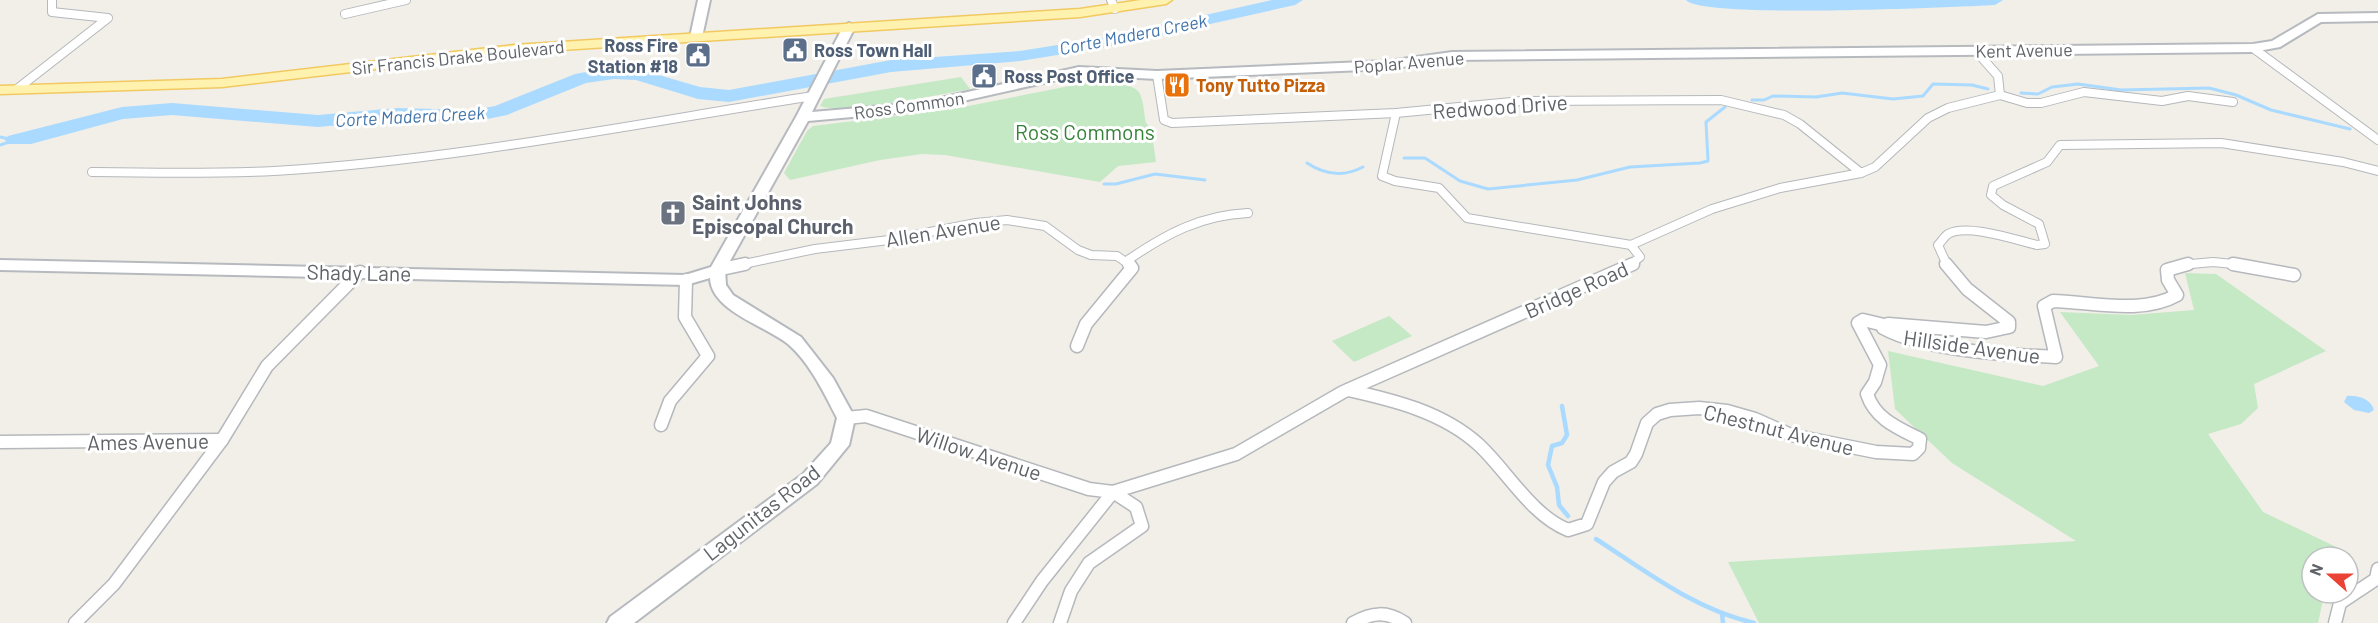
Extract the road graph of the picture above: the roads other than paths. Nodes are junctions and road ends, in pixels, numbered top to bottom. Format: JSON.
{"nodes":[{"id":1,"x":52,"y":0,"type":"edge"},
{"id":2,"x":406,"y":0,"type":"edge"},
{"id":3,"x":704,"y":0,"type":"edge"},
{"id":4,"x":1166,"y":0,"type":"edge"},
{"id":5,"x":1113,"y":4,"type":"edge"},
{"id":6,"x":345,"y":14,"type":"dead end"},
{"id":7,"x":2378,"y":17,"type":"edge"},
{"id":8,"x":849,"y":27,"type":"junction"},
{"id":9,"x":696,"y":37,"type":"junction"},
{"id":10,"x":2253,"y":48,"type":"junction"},
{"id":11,"x":1976,"y":51,"type":"junction"},
{"id":12,"x":1661,"y":55,"type":"joint"},
{"id":13,"x":1157,"y":75,"type":"junction"},
{"id":14,"x":17,"y":89,"type":"junction"},
{"id":15,"x":0,"y":90,"type":"edge"},
{"id":16,"x":815,"y":92,"type":"junction"},
{"id":17,"x":2000,"y":95,"type":"junction"},
{"id":18,"x":2233,"y":102,"type":"dead end"},
{"id":19,"x":1396,"y":113,"type":"junction"},
{"id":20,"x":803,"y":117,"type":"junction"},
{"id":21,"x":2378,"y":140,"type":"edge"},
{"id":22,"x":2378,"y":171,"type":"edge"},
{"id":23,"x":92,"y":172,"type":"dead end"},
{"id":24,"x":1861,"y":172,"type":"junction"},
{"id":25,"x":1248,"y":213,"type":"dead end"},
{"id":26,"x":1631,"y":245,"type":"junction"},
{"id":27,"x":1128,"y":260,"type":"junction"},
{"id":28,"x":0,"y":265,"type":"edge"},
{"id":29,"x":717,"y":270,"type":"junction"},
{"id":30,"x":360,"y":272,"type":"junction"},
{"id":31,"x":2294,"y":275,"type":"dead end"},
{"id":32,"x":686,"y":280,"type":"junction"},
{"id":33,"x":1884,"y":325,"type":"junction"},
{"id":34,"x":1077,"y":346,"type":"dead end"},
{"id":35,"x":1348,"y":390,"type":"junction"},
{"id":36,"x":846,"y":418,"type":"junction"},
{"id":37,"x":661,"y":425,"type":"dead end"},
{"id":38,"x":222,"y":440,"type":"junction"},
{"id":39,"x":0,"y":442,"type":"edge"},
{"id":40,"x":1113,"y":492,"type":"junction"},
{"id":41,"x":2378,"y":569,"type":"edge"},
{"id":42,"x":75,"y":623,"type":"edge"},
{"id":43,"x":618,"y":623,"type":"edge"},
{"id":44,"x":1014,"y":623,"type":"edge"},
{"id":45,"x":1060,"y":623,"type":"edge"},
{"id":46,"x":1353,"y":623,"type":"edge"},
{"id":47,"x":1405,"y":623,"type":"edge"},
{"id":48,"x":2335,"y":623,"type":"edge"}],
"edges":[{"from":1,"to":14,"type":"street"},
{"from":2,"to":6,"type":"street"},
{"from":3,"to":9,"type":"street"},
{"from":4,"to":5,"type":"main road","name":"Sir Francis Drake Boulevard"},
{"from":5,"to":8,"type":"main road","name":"Sir Francis Drake Boulevard"},
{"from":7,"to":10,"type":"street","name":"Kent Avenue"},
{"from":8,"to":9,"type":"main road","name":"Sir Francis Drake Boulevard"},
{"from":8,"to":16,"type":"street"},
{"from":9,"to":14,"type":"main road","name":"Sir Francis Drake Boulevard"},
{"from":10,"to":11,"type":"street","name":"Kent Avenue"},
{"from":10,"to":21,"type":"street"},
{"from":11,"to":12,"type":"street","name":"Kent Avenue"},
{"from":11,"to":17,"type":"street"},
{"from":12,"to":13,"type":"street","name":"Poplar Avenue"},
{"from":13,"to":19,"type":"street","name":"Redwood Drive"},
{"from":13,"to":20,"type":"street","name":"Ross Common"},
{"from":14,"to":15,"type":"main road","name":"Sir Francis Drake Boulevard"},
{"from":16,"to":20,"type":"street"},
{"from":16,"to":23,"type":"street"},
{"from":17,"to":18,"type":"street"},
{"from":17,"to":24,"type":"street","name":"Bridge Road"},
{"from":19,"to":24,"type":"street","name":"Redwood Drive"},
{"from":19,"to":26,"type":"street"},
{"from":20,"to":29,"type":"street"},
{"from":22,"to":33,"type":"street","name":"Hillside Avenue"},
{"from":24,"to":26,"type":"street","name":"Bridge Road"},
{"from":25,"to":27,"type":"street"},
{"from":26,"to":35,"type":"street","name":"Bridge Road"},
{"from":27,"to":29,"type":"street","name":"Allen Avenue"},
{"from":27,"to":34,"type":"street"},
{"from":28,"to":30,"type":"street","name":"Shady Lane"},
{"from":29,"to":32,"type":"street","name":"Shady Lane"},
{"from":29,"to":36,"type":"street"},
{"from":30,"to":32,"type":"street","name":"Shady Lane"},
{"from":30,"to":38,"type":"street","name":"Ames Avenue"},
{"from":31,"to":33,"type":"street","name":"Hillside Avenue"},
{"from":32,"to":37,"type":"street"},
{"from":33,"to":35,"type":"street","name":"Chestnut Avenue"},
{"from":35,"to":40,"type":"street","name":"Bridge Road"},
{"from":36,"to":40,"type":"street","name":"Willow Avenue"},
{"from":36,"to":43,"type":"street","name":"Lagunitas Road"},
{"from":38,"to":39,"type":"street","name":"Ames Avenue"},
{"from":38,"to":42,"type":"street"},
{"from":40,"to":44,"type":"street"},
{"from":40,"to":45,"type":"street"},
{"from":41,"to":48,"type":"street"},
{"from":46,"to":47,"type":"street"}]}
